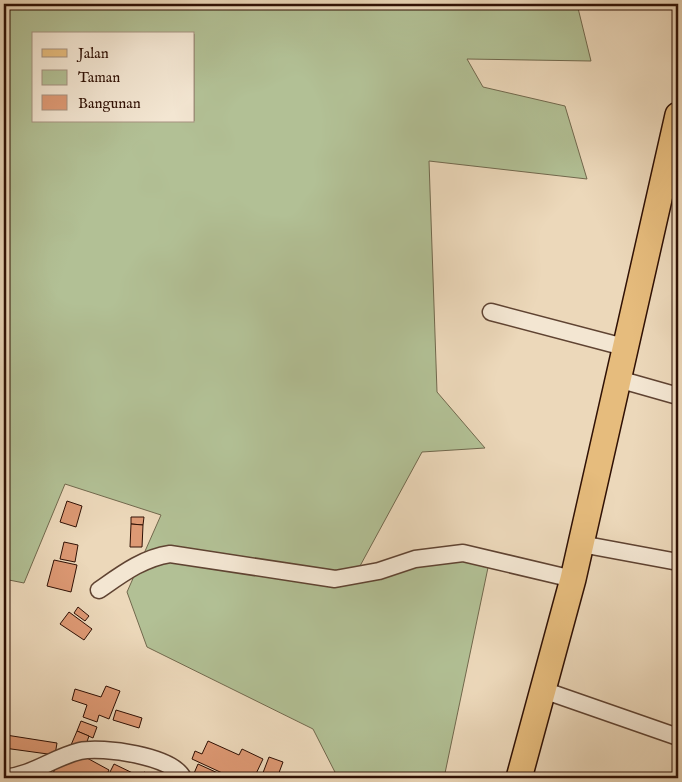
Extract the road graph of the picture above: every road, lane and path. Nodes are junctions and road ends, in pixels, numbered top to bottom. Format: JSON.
{"nodes":[{"id":1,"x":678,"y":116,"type":"edge"},
{"id":2,"x":491,"y":312,"type":"dead end"},
{"id":3,"x":624,"y":348,"type":"junction"},
{"id":4,"x":618,"y":379,"type":"junction"},
{"id":5,"x":678,"y":396,"type":"edge"},
{"id":6,"x":581,"y":544,"type":"junction"},
{"id":7,"x":678,"y":562,"type":"edge"},
{"id":8,"x":573,"y":579,"type":"junction"},
{"id":9,"x":99,"y":590,"type":"dead end"},
{"id":10,"x":543,"y":690,"type":"junction"},
{"id":11,"x":678,"y":738,"type":"edge"},
{"id":12,"x":4,"y":778,"type":"edge"},
{"id":13,"x":183,"y":778,"type":"edge"},
{"id":14,"x":519,"y":778,"type":"edge"}],
"edges":[{"from":1,"to":3,"type":"main road"},
{"from":2,"to":3,"type":"street"},
{"from":3,"to":4,"type":"main road"},
{"from":4,"to":5,"type":"street"},
{"from":4,"to":6,"type":"main road"},
{"from":6,"to":7,"type":"street"},
{"from":6,"to":8,"type":"main road"},
{"from":8,"to":9,"type":"street"},
{"from":8,"to":10,"type":"main road"},
{"from":10,"to":11,"type":"street"},
{"from":10,"to":14,"type":"main road"},
{"from":12,"to":13,"type":"street"}]}
